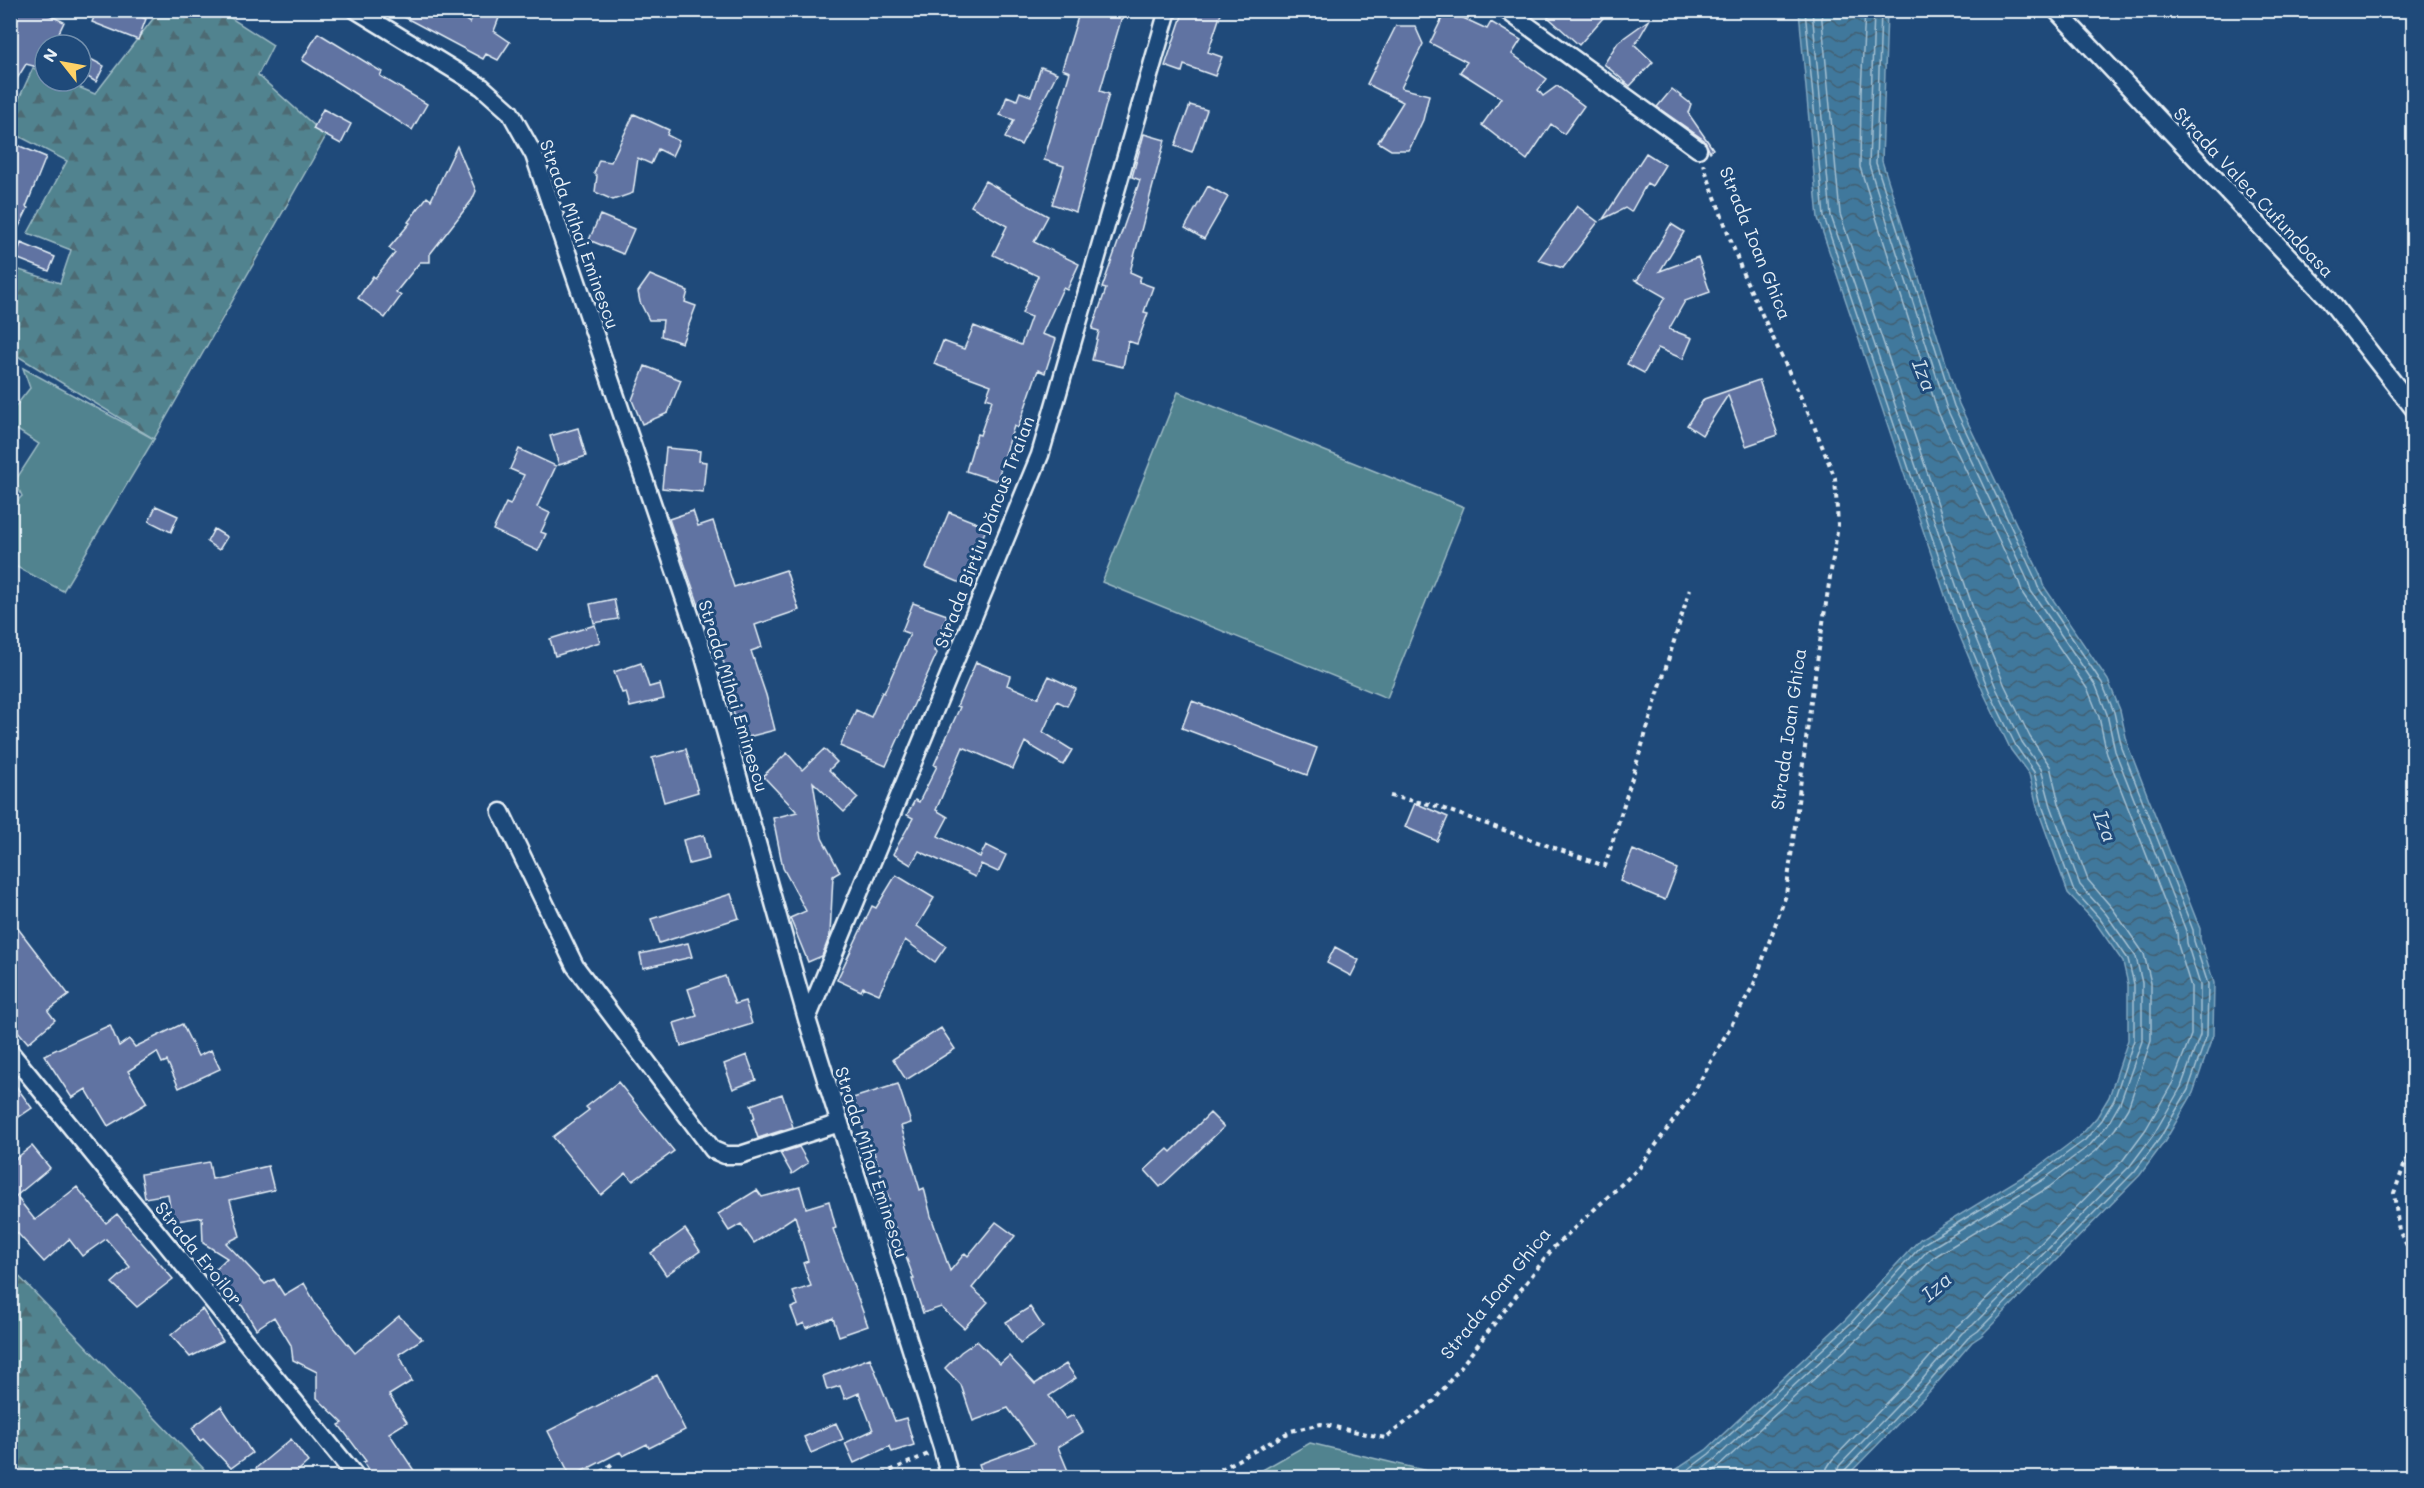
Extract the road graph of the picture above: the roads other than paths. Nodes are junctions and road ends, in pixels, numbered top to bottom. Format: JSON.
{"nodes":[{"id":1,"x":356,"y":10,"type":"edge"},
{"id":2,"x":1168,"y":10,"type":"edge"},
{"id":3,"x":1506,"y":10,"type":"edge"},
{"id":4,"x":2056,"y":10,"type":"edge"},
{"id":5,"x":1698,"y":149,"type":"road end"},
{"id":6,"x":2414,"y":410,"type":"edge"},
{"id":7,"x":501,"y":812,"type":"dead end"},
{"id":8,"x":807,"y":1019,"type":"junction"},
{"id":9,"x":10,"y":1052,"type":"edge"},
{"id":10,"x":840,"y":1123,"type":"junction"},
{"id":11,"x":348,"y":1474,"type":"edge"},
{"id":12,"x":950,"y":1478,"type":"edge"}],
"edges":[{"from":1,"to":8,"type":"street","name":"Strada Mihai Eminescu"},
{"from":2,"to":8,"type":"street","name":"Strada Birtiu Dăncus Traian"},
{"from":3,"to":5,"type":"street"},
{"from":4,"to":6,"type":"street","name":"Strada Valea Cufundoasa"},
{"from":7,"to":10,"type":"street"},
{"from":8,"to":10,"type":"street","name":"Strada Mihai Eminescu"},
{"from":9,"to":11,"type":"street","name":"Strada Eroilor"},
{"from":10,"to":12,"type":"street","name":"Strada Mihai Eminescu"}]}
